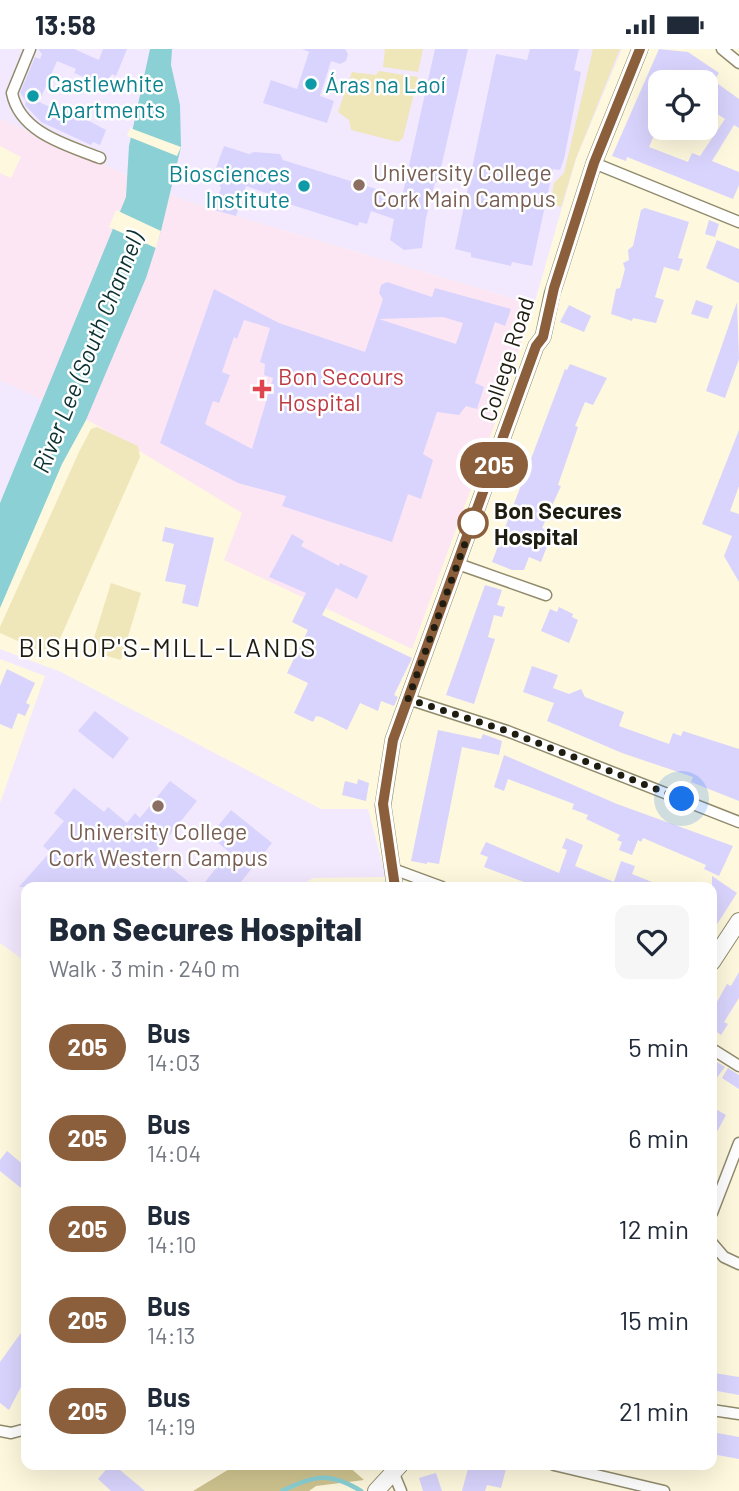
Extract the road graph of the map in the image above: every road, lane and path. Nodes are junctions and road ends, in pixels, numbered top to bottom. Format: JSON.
{"nodes":[{"id":1,"x":30,"y":49,"type":"edge"},
{"id":2,"x":640,"y":49,"type":"edge"},
{"id":3,"x":722,"y":49,"type":"edge"},
{"id":4,"x":739,"y":63,"type":"edge"},
{"id":5,"x":100,"y":158,"type":"dead end"},
{"id":6,"x":594,"y":163,"type":"junction"},
{"id":7,"x":739,"y":222,"type":"edge"},
{"id":8,"x":458,"y":564,"type":"junction"},
{"id":9,"x":546,"y":595,"type":"dead end"},
{"id":10,"x":408,"y":699,"type":"junction"},
{"id":11,"x":739,"y":822,"type":"edge"},
{"id":12,"x":393,"y":869,"type":"junction"},
{"id":13,"x":394,"y":882,"type":"edge"},
{"id":14,"x":428,"y":882,"type":"edge"},
{"id":15,"x":739,"y":921,"type":"edge"},
{"id":16,"x":717,"y":954,"type":"edge"},
{"id":17,"x":717,"y":1052,"type":"edge"},
{"id":18,"x":739,"y":1066,"type":"edge"},
{"id":19,"x":739,"y":1143,"type":"edge"},
{"id":20,"x":717,"y":1200,"type":"edge"},
{"id":21,"x":717,"y":1249,"type":"edge"},
{"id":22,"x":739,"y":1264,"type":"edge"},
{"id":23,"x":717,"y":1411,"type":"edge"},
{"id":24,"x":739,"y":1415,"type":"edge"},
{"id":25,"x":21,"y":1430,"type":"edge"},
{"id":26,"x":0,"y":1431,"type":"edge"},
{"id":27,"x":396,"y":1470,"type":"edge"},
{"id":28,"x":397,"y":1470,"type":"edge"},
{"id":29,"x":575,"y":1470,"type":"edge"},
{"id":30,"x":376,"y":1491,"type":"edge"},
{"id":31,"x":401,"y":1491,"type":"edge"},
{"id":32,"x":664,"y":1491,"type":"edge"}],
"edges":[{"from":1,"to":5,"type":"street"},
{"from":2,"to":6,"type":"street","name":"College Road"},
{"from":3,"to":4,"type":"street"},
{"from":6,"to":7,"type":"street"},
{"from":6,"to":8,"type":"street","name":"College Road"},
{"from":8,"to":9,"type":"street"},
{"from":8,"to":10,"type":"street","name":"College Road"},
{"from":10,"to":11,"type":"street"},
{"from":10,"to":12,"type":"street","name":"College Road"},
{"from":12,"to":13,"type":"street","name":"College Road"},
{"from":12,"to":14,"type":"street"},
{"from":15,"to":16,"type":"main road"},
{"from":17,"to":18,"type":"street"},
{"from":19,"to":20,"type":"street"},
{"from":21,"to":22,"type":"street"},
{"from":23,"to":24,"type":"street"},
{"from":25,"to":26,"type":"street"},
{"from":27,"to":30,"type":"main road"},
{"from":28,"to":31,"type":"street"},
{"from":29,"to":32,"type":"street"}]}
